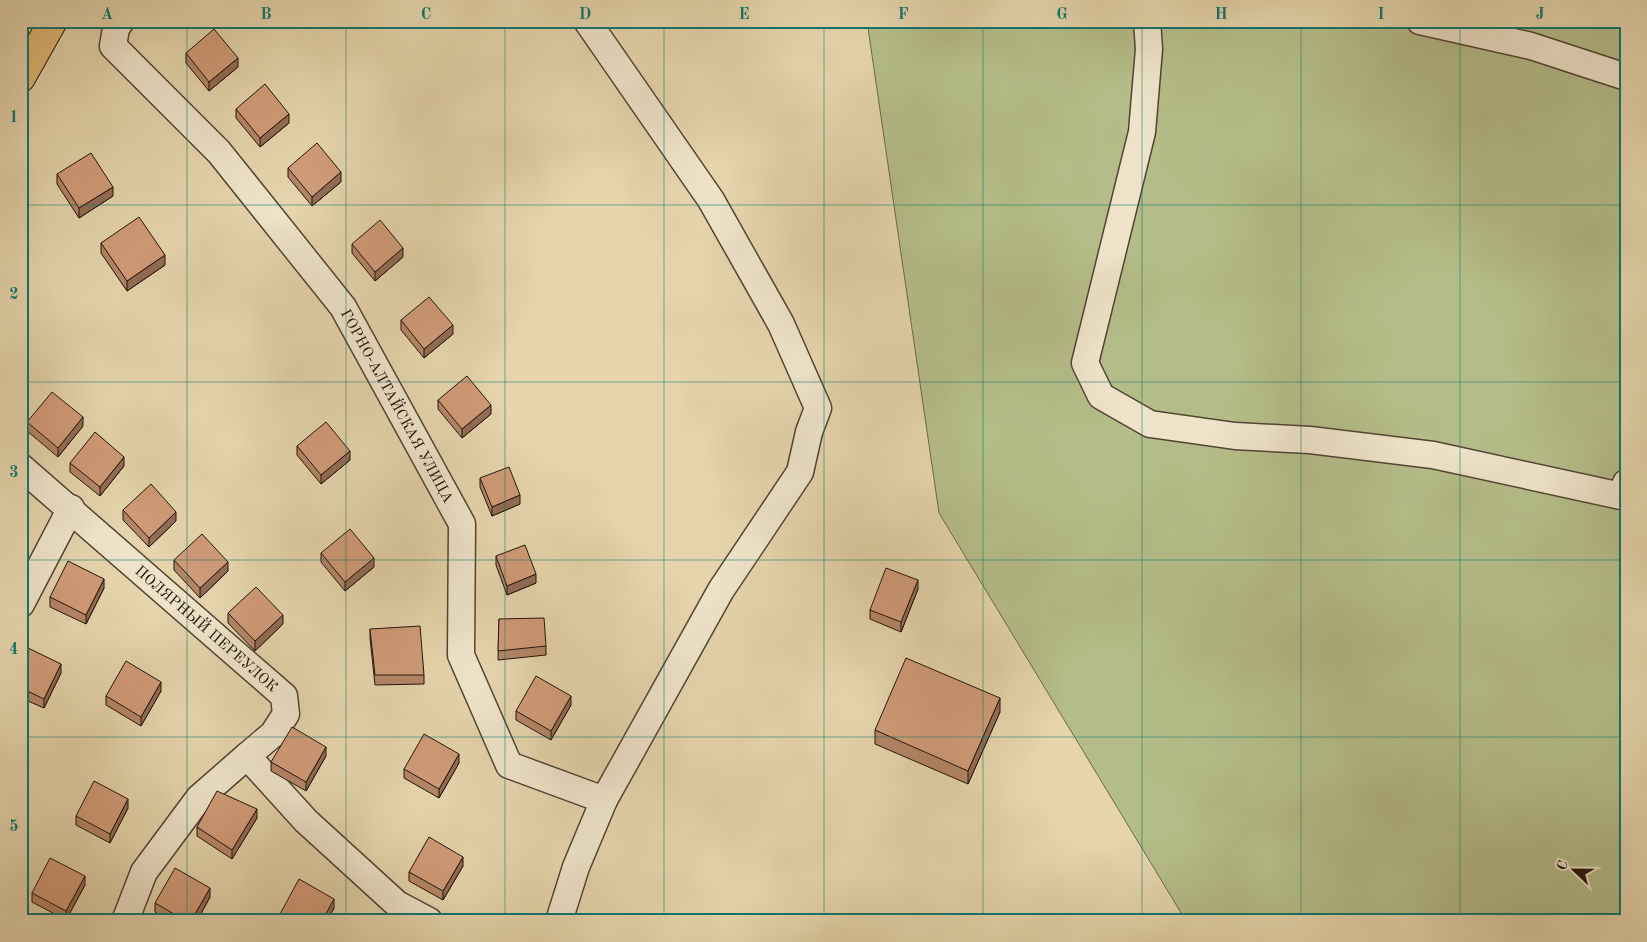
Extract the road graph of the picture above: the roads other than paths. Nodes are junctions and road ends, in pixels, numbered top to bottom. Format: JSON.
{"nodes":[{"id":1,"x":53,"y":21,"type":"edge"},
{"id":2,"x":121,"y":21,"type":"edge"},
{"id":3,"x":587,"y":21,"type":"edge"},
{"id":4,"x":1147,"y":21,"type":"edge"},
{"id":5,"x":1420,"y":21,"type":"edge"},
{"id":6,"x":1626,"y":77,"type":"edge"},
{"id":7,"x":21,"y":78,"type":"edge"},
{"id":8,"x":21,"y":467,"type":"edge"},
{"id":9,"x":1626,"y":483,"type":"edge"},
{"id":10,"x":71,"y":508,"type":"junction"},
{"id":11,"x":21,"y":604,"type":"edge"},
{"id":12,"x":246,"y":756,"type":"junction"},
{"id":13,"x":604,"y":800,"type":"junction"},
{"id":14,"x":125,"y":921,"type":"edge"},
{"id":15,"x":429,"y":921,"type":"edge"},
{"id":16,"x":559,"y":921,"type":"edge"}],
"edges":[{"from":1,"to":7,"type":"highway"},
{"from":2,"to":13,"type":"street","name":"ГОРНО-АЛТАЙСКАЯ УЛИЦА"},
{"from":3,"to":13,"type":"street"},
{"from":4,"to":9,"type":"street"},
{"from":5,"to":6,"type":"street"},
{"from":8,"to":10,"type":"street","name":"ПОЛЯРНЫЙ ПЕРЕУЛОК"},
{"from":10,"to":11,"type":"street"},
{"from":10,"to":12,"type":"street","name":"ПОЛЯРНЫЙ ПЕРЕУЛОК"},
{"from":12,"to":14,"type":"street","name":"ПОЛЯРНЫЙ ПЕРЕУЛОК"},
{"from":12,"to":15,"type":"street"},
{"from":13,"to":16,"type":"street"}]}
